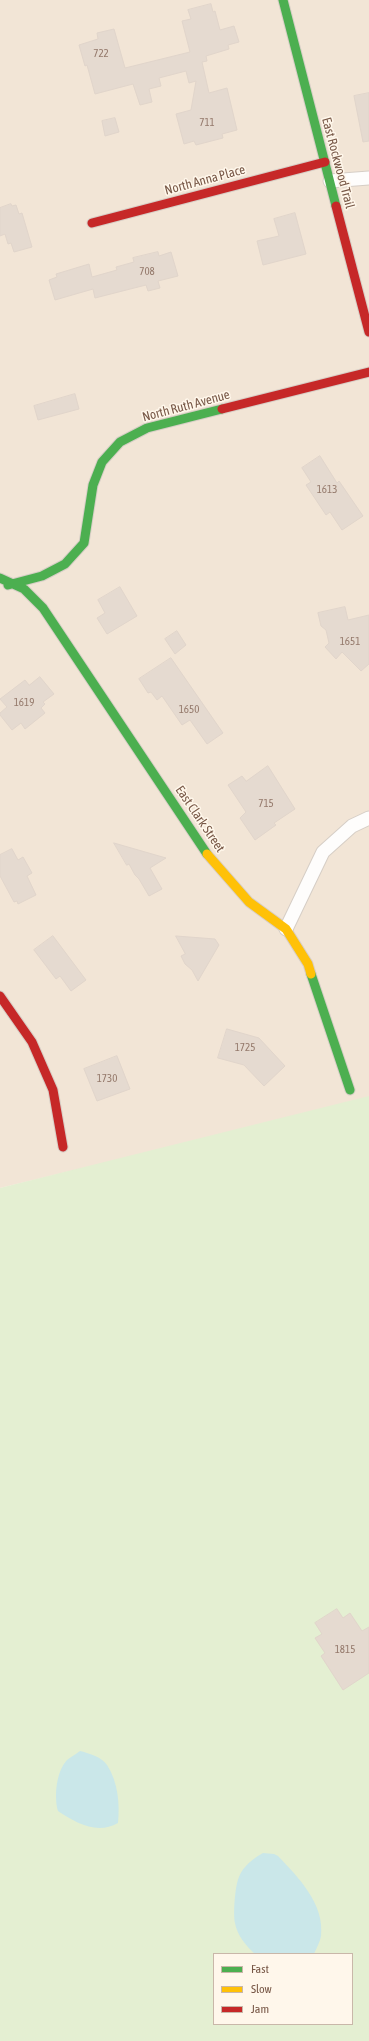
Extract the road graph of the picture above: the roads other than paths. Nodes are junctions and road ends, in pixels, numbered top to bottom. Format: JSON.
{"nodes":[{"id":1,"x":283,"y":0,"type":"edge"},
{"id":2,"x":325,"y":162,"type":"junction"},
{"id":3,"x":369,"y":178,"type":"edge"},
{"id":4,"x":330,"y":181,"type":"junction"},
{"id":5,"x":92,"y":224,"type":"dead end"},
{"id":6,"x":369,"y":332,"type":"edge"},
{"id":7,"x":369,"y":372,"type":"edge"},
{"id":8,"x":0,"y":578,"type":"edge"},
{"id":9,"x":17,"y":584,"type":"junction"},
{"id":10,"x":0,"y":586,"type":"edge"},
{"id":11,"x":369,"y":818,"type":"edge"},
{"id":12,"x":286,"y":929,"type":"junction"},
{"id":13,"x":0,"y":996,"type":"edge"},
{"id":14,"x":350,"y":1090,"type":"dead end"},
{"id":15,"x":63,"y":1147,"type":"dead end"}],
"edges":[{"from":1,"to":2,"type":"street","name":"East Rockwood Trail"},
{"from":2,"to":4,"type":"street","name":"East Rockwood Trail"},
{"from":2,"to":5,"type":"street","name":"North Anna Place"},
{"from":3,"to":4,"type":"street"},
{"from":4,"to":6,"type":"street","name":"East Rockwood Trail"},
{"from":7,"to":9,"type":"street","name":"North Ruth Avenue"},
{"from":8,"to":9,"type":"street","name":"East Clark Street"},
{"from":9,"to":10,"type":"street","name":"North Ruth Avenue"},
{"from":9,"to":12,"type":"street","name":"East Clark Street"},
{"from":11,"to":12,"type":"street"},
{"from":12,"to":14,"type":"street","name":"East Clark Street"},
{"from":13,"to":15,"type":"street"}]}
